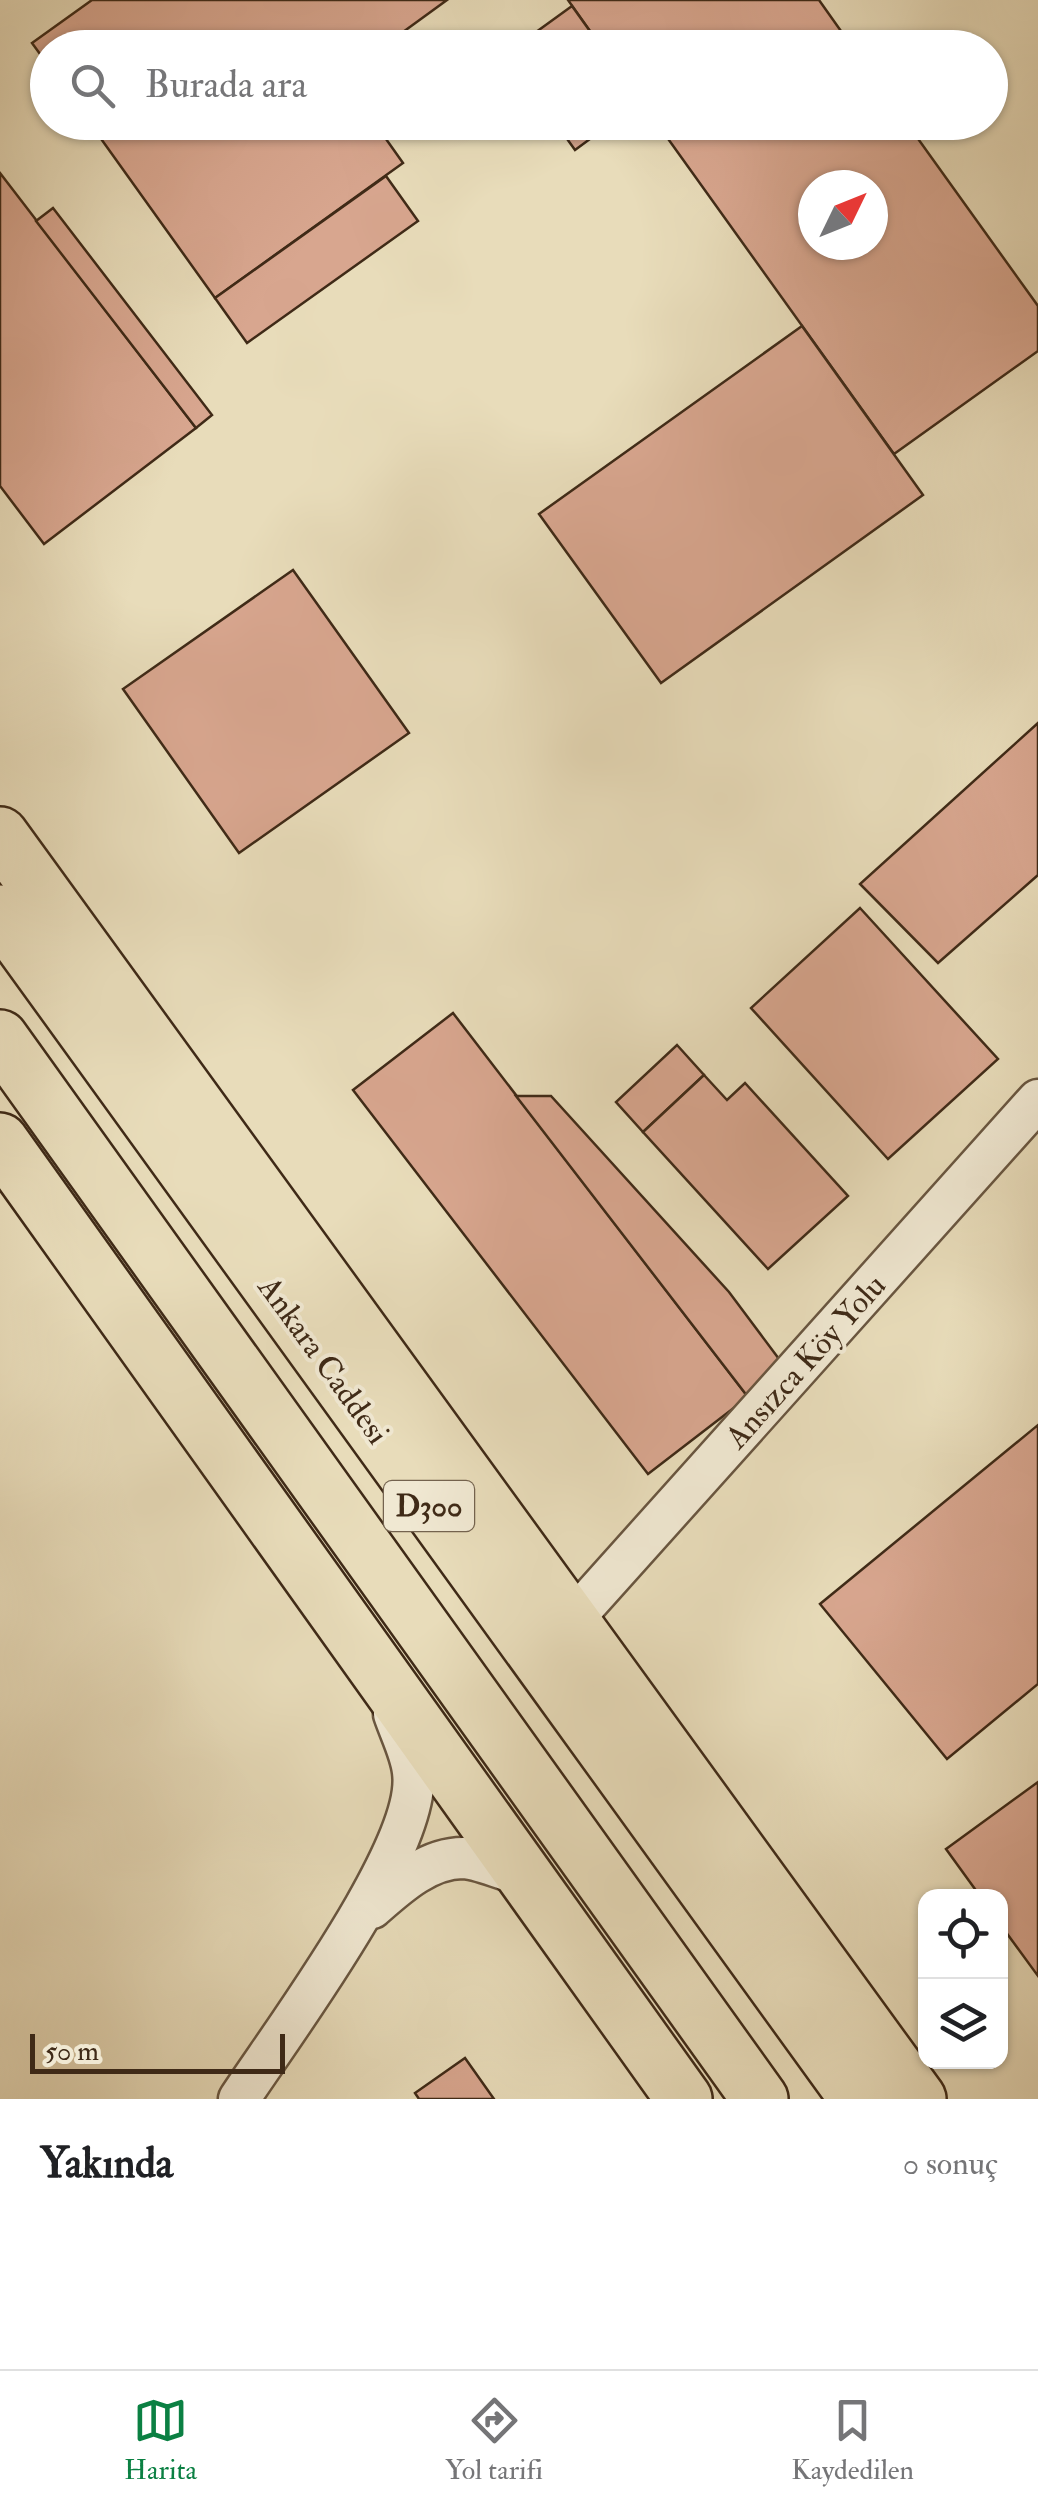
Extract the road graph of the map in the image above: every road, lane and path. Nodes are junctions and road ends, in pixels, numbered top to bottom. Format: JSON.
{"nodes":[{"id":1,"x":0,"y":835,"type":"edge"},
{"id":2,"x":0,"y":913,"type":"edge"},
{"id":3,"x":0,"y":1038,"type":"edge"},
{"id":4,"x":1038,"y":1100,"type":"edge"},
{"id":5,"x":0,"y":1141,"type":"edge"},
{"id":6,"x":571,"y":1621,"type":"junction"},
{"id":7,"x":380,"y":1672,"type":"junction"},
{"id":8,"x":525,"y":1876,"type":"junction"},
{"id":9,"x":351,"y":1928,"type":"junction"},
{"id":10,"x":239,"y":2099,"type":"edge"},
{"id":11,"x":684,"y":2099,"type":"edge"},
{"id":12,"x":760,"y":2099,"type":"edge"},
{"id":13,"x":858,"y":2099,"type":"edge"},
{"id":14,"x":918,"y":2099,"type":"edge"}],
"edges":[{"from":1,"to":6,"type":"highway"},
{"from":2,"to":13,"type":"highway","name":"Ankara Caddesi","number":"D300"},
{"from":3,"to":12,"type":"highway","number":"D300"},
{"from":4,"to":6,"type":"street","name":"Ansızca Köy Yolu"},
{"from":5,"to":7,"type":"highway"},
{"from":6,"to":14,"type":"highway"},
{"from":7,"to":8,"type":"highway"},
{"from":7,"to":9,"type":"street"},
{"from":8,"to":9,"type":"street"},
{"from":8,"to":11,"type":"highway"},
{"from":9,"to":10,"type":"street"}]}
